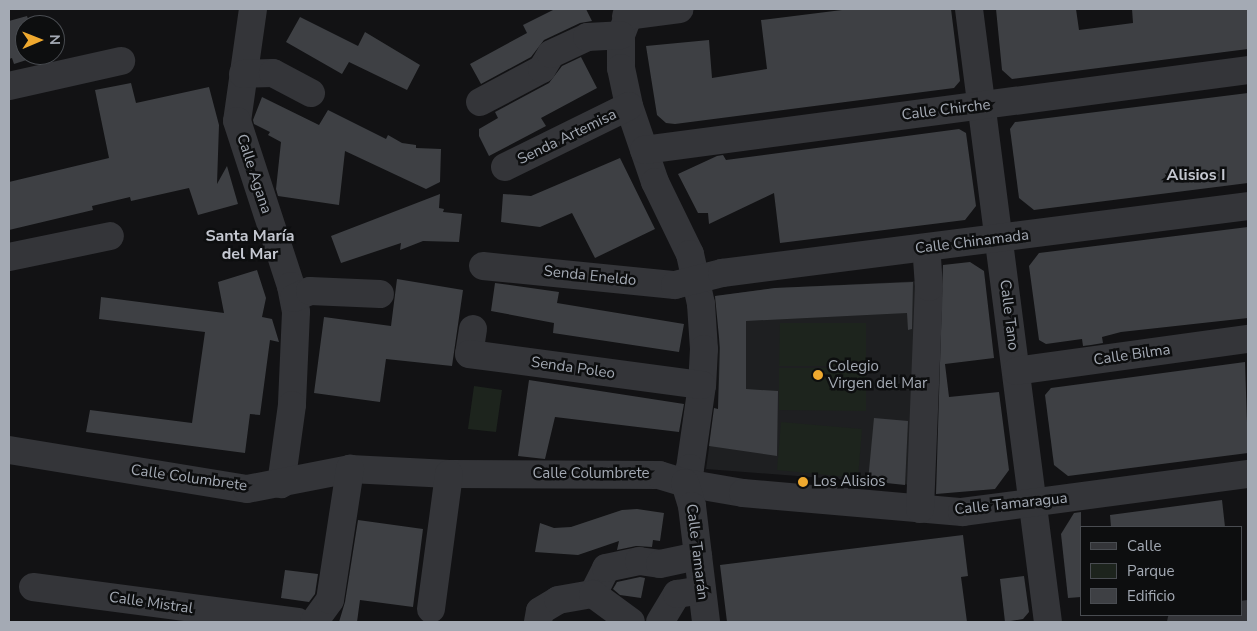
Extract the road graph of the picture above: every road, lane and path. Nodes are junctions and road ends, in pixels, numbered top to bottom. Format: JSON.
{"nodes":[{"id":1,"x":680,"y":9,"type":"edge"},
{"id":2,"x":968,"y":9,"type":"edge"},
{"id":3,"x":253,"y":10,"type":"edge"},
{"id":4,"x":626,"y":20,"type":"edge"},
{"id":5,"x":121,"y":61,"type":"dead end"},
{"id":6,"x":1248,"y":70,"type":"edge"},
{"id":7,"x":243,"y":74,"type":"junction"},
{"id":8,"x":9,"y":86,"type":"edge"},
{"id":9,"x":312,"y":93,"type":"dead end"},
{"id":10,"x":480,"y":102,"type":"dead end"},
{"id":11,"x":629,"y":106,"type":"junction"},
{"id":12,"x":980,"y":106,"type":"junction"},
{"id":13,"x":644,"y":150,"type":"junction"},
{"id":14,"x":505,"y":167,"type":"dead end"},
{"id":15,"x":1248,"y":206,"type":"edge"},
{"id":16,"x":110,"y":236,"type":"dead end"},
{"id":17,"x":999,"y":238,"type":"junction"},
{"id":18,"x":926,"y":248,"type":"junction"},
{"id":19,"x":9,"y":257,"type":"edge"},
{"id":20,"x":482,"y":266,"type":"dead end"},
{"id":21,"x":697,"y":280,"type":"junction"},
{"id":22,"x":380,"y":294,"type":"dead end"},
{"id":23,"x":294,"y":298,"type":"junction"},
{"id":24,"x":472,"y":330,"type":"dead end"},
{"id":25,"x":1248,"y":339,"type":"edge"},
{"id":26,"x":1016,"y":371,"type":"junction"},
{"id":27,"x":702,"y":385,"type":"junction"},
{"id":28,"x":9,"y":450,"type":"edge"},
{"id":29,"x":350,"y":469,"type":"junction"},
{"id":30,"x":448,"y":474,"type":"junction"},
{"id":31,"x":1248,"y":474,"type":"edge"},
{"id":32,"x":281,"y":484,"type":"junction"},
{"id":33,"x":688,"y":495,"type":"junction"},
{"id":34,"x":1033,"y":502,"type":"junction"},
{"id":35,"x":920,"y":509,"type":"junction"},
{"id":36,"x":698,"y":556,"type":"junction"},
{"id":37,"x":33,"y":587,"type":"dead end"},
{"id":38,"x":702,"y":590,"type":"junction"},
{"id":39,"x":593,"y":594,"type":"junction"},
{"id":40,"x":432,"y":609,"type":"dead end"},
{"id":41,"x":1231,"y":616,"type":"edge"},
{"id":42,"x":298,"y":622,"type":"edge"},
{"id":43,"x":314,"y":622,"type":"edge"},
{"id":44,"x":538,"y":622,"type":"edge"},
{"id":45,"x":631,"y":622,"type":"edge"},
{"id":46,"x":660,"y":622,"type":"edge"},
{"id":47,"x":706,"y":622,"type":"edge"},
{"id":48,"x":1048,"y":622,"type":"edge"},
{"id":49,"x":1181,"y":622,"type":"edge"}],
"edges":[{"from":1,"to":4,"type":"street"},
{"from":2,"to":12,"type":"street","name":"Calle Tano"},
{"from":3,"to":7,"type":"street","name":"Calle Agana"},
{"from":4,"to":10,"type":"street"},
{"from":4,"to":11,"type":"street"},
{"from":5,"to":8,"type":"street"},
{"from":6,"to":12,"type":"street","name":"Calle Chirche"},
{"from":7,"to":9,"type":"street"},
{"from":7,"to":23,"type":"street","name":"Calle Agana"},
{"from":11,"to":13,"type":"street"},
{"from":11,"to":14,"type":"street","name":"Senda Artemisa"},
{"from":12,"to":13,"type":"street","name":"Calle Chirche"},
{"from":12,"to":17,"type":"street","name":"Calle Tano"},
{"from":13,"to":21,"type":"street"},
{"from":15,"to":17,"type":"street","name":"Calle Chinamada"},
{"from":16,"to":19,"type":"street"},
{"from":17,"to":18,"type":"street","name":"Calle Chinamada"},
{"from":17,"to":26,"type":"street","name":"Calle Tano"},
{"from":18,"to":21,"type":"street","name":"Calle Chinamada"},
{"from":18,"to":35,"type":"street"},
{"from":20,"to":21,"type":"street","name":"Senda Eneldo"},
{"from":21,"to":27,"type":"street"},
{"from":22,"to":23,"type":"street"},
{"from":23,"to":32,"type":"street","name":"Calle Agana"},
{"from":24,"to":27,"type":"street","name":"Senda Poleo"},
{"from":25,"to":26,"type":"street","name":"Calle Bilma"},
{"from":26,"to":34,"type":"street","name":"Calle Tano"},
{"from":27,"to":33,"type":"street"},
{"from":28,"to":32,"type":"street","name":"Calle Columbrete"},
{"from":29,"to":30,"type":"street","name":"Calle Columbrete"},
{"from":29,"to":32,"type":"street","name":"Calle Columbrete"},
{"from":29,"to":43,"type":"street"},
{"from":30,"to":33,"type":"street","name":"Calle Columbrete"},
{"from":30,"to":40,"type":"street"},
{"from":31,"to":34,"type":"street","name":"Calle Tamaragua"},
{"from":33,"to":35,"type":"street","name":"Calle Tamaragua"},
{"from":33,"to":36,"type":"street","name":"Calle Tamarán"},
{"from":34,"to":35,"type":"street","name":"Calle Tamaragua"},
{"from":34,"to":48,"type":"street","name":"Calle Tano"},
{"from":36,"to":38,"type":"street","name":"Calle Tamarán"},
{"from":36,"to":39,"type":"street"},
{"from":37,"to":42,"type":"street","name":"Calle Mistral"},
{"from":38,"to":46,"type":"street"},
{"from":38,"to":47,"type":"street","name":"Calle Tamarán"},
{"from":39,"to":44,"type":"street"},
{"from":39,"to":45,"type":"street"},
{"from":41,"to":49,"type":"street"}]}
